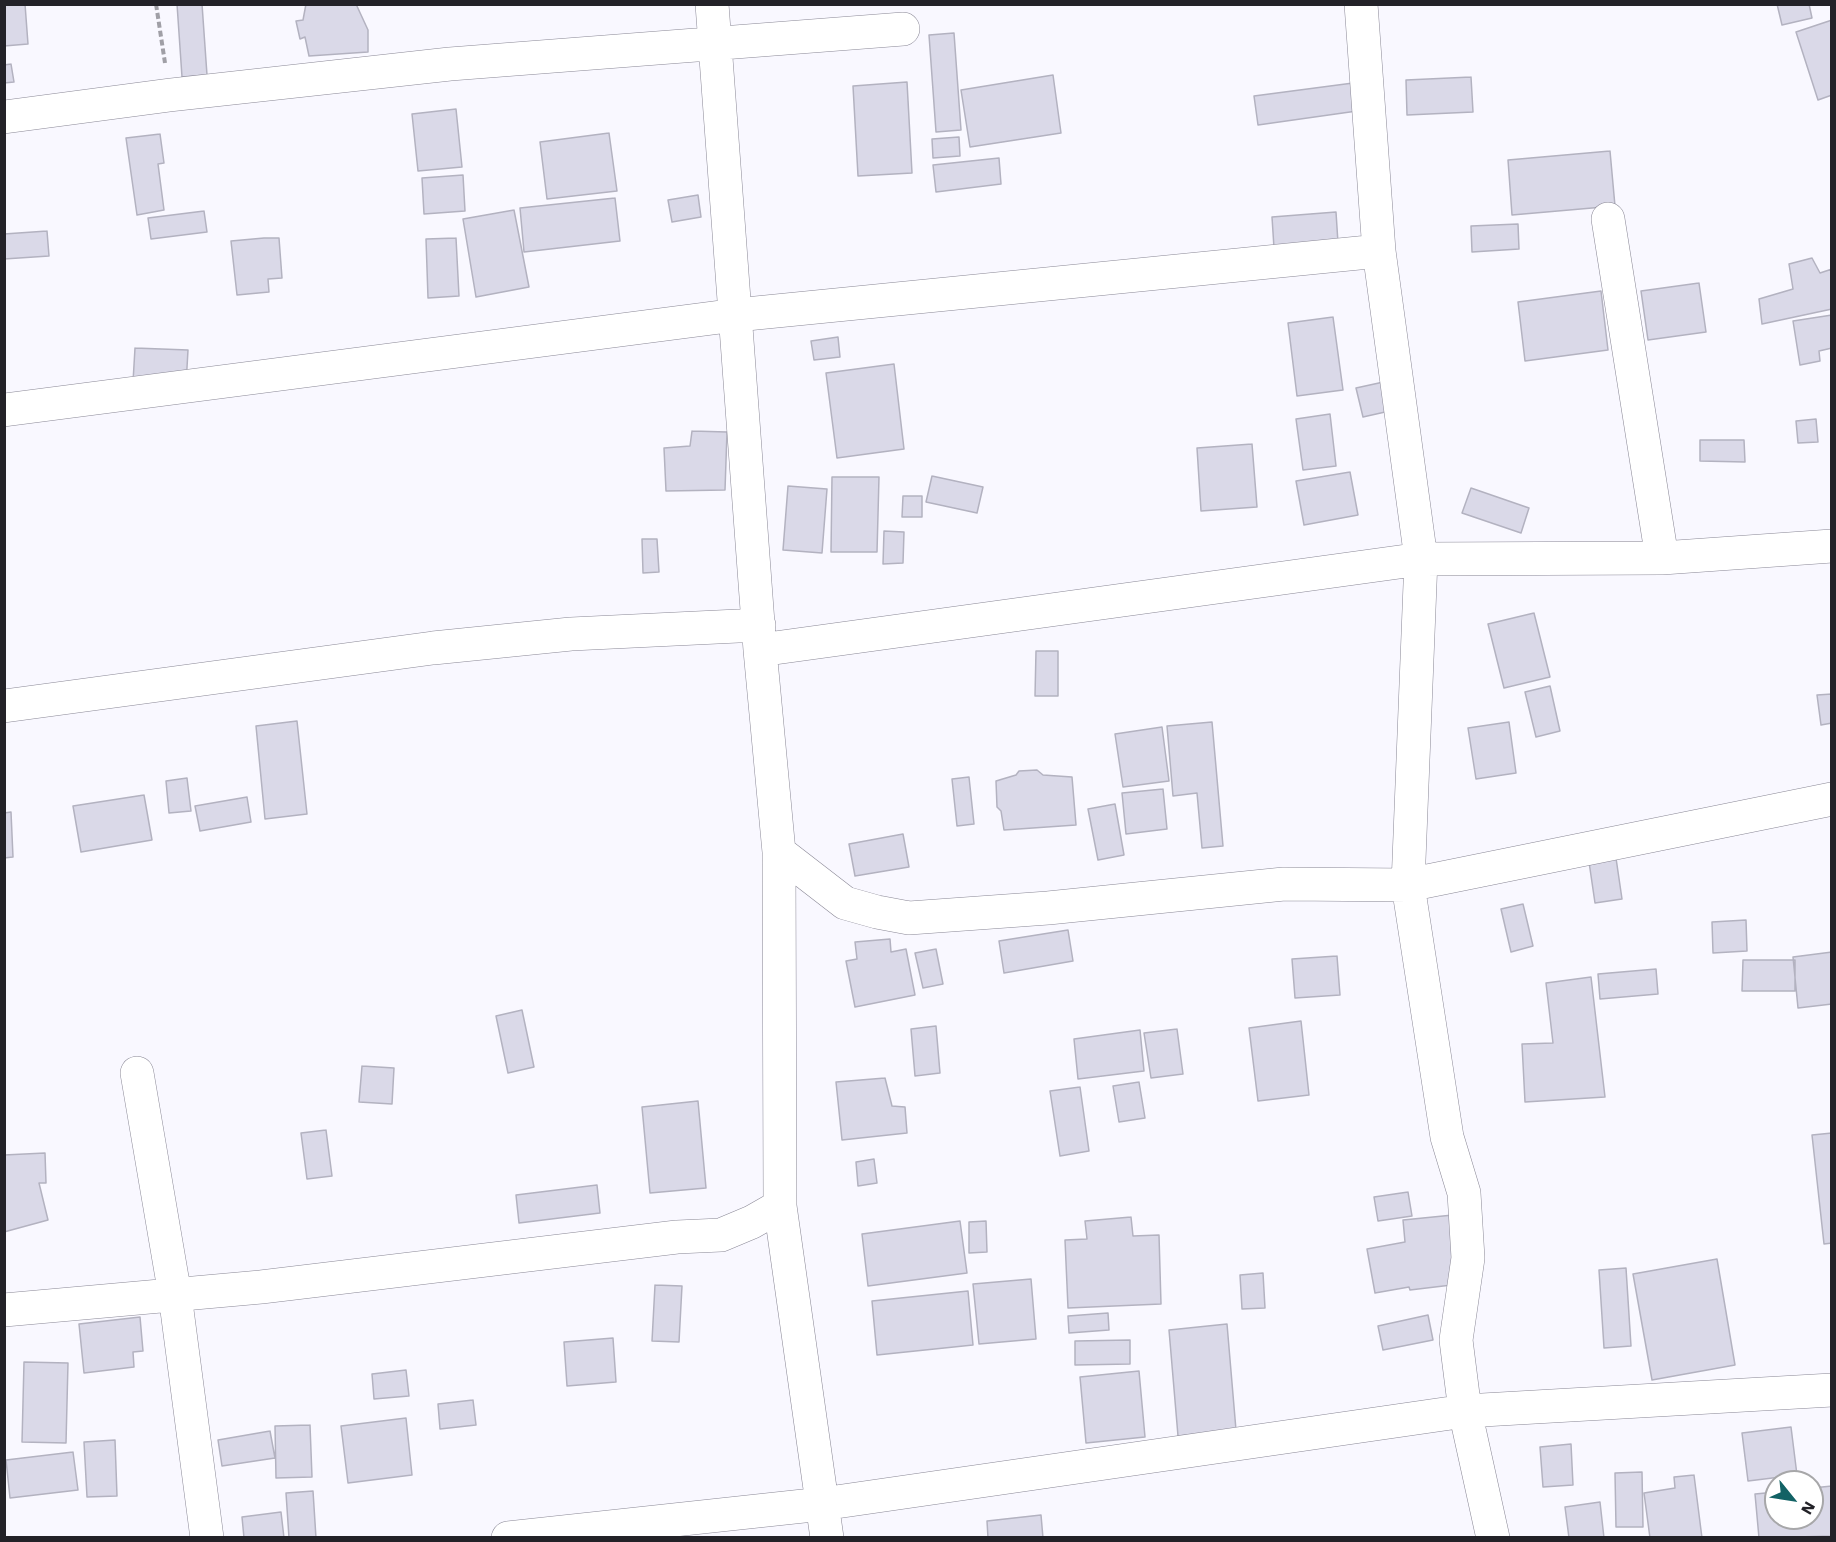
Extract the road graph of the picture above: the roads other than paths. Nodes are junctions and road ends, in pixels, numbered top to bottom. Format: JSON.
{"nodes":[{"id":1,"x":712,"y":4,"type":"edge"},
{"id":2,"x":1361,"y":4,"type":"edge"},
{"id":3,"x":903,"y":29,"type":"dead end"},
{"id":4,"x":715,"y":42,"type":"junction"},
{"id":5,"x":4,"y":117,"type":"edge"},
{"id":6,"x":1608,"y":219,"type":"dead end"},
{"id":7,"x":1379,"y":250,"type":"junction"},
{"id":8,"x":735,"y":315,"type":"junction"},
{"id":9,"x":4,"y":410,"type":"edge"},
{"id":10,"x":1832,"y":546,"type":"edge"},
{"id":11,"x":1662,"y":558,"type":"junction"},
{"id":12,"x":1421,"y":559,"type":"junction"},
{"id":13,"x":759,"y":638,"type":"junction"},
{"id":14,"x":4,"y":706,"type":"edge"},
{"id":15,"x":1832,"y":799,"type":"edge"},
{"id":16,"x":779,"y":852,"type":"junction"},
{"id":17,"x":1408,"y":885,"type":"junction"},
{"id":18,"x":137,"y":1073,"type":"dead end"},
{"id":19,"x":780,"y":1206,"type":"junction"},
{"id":20,"x":176,"y":1295,"type":"junction"},
{"id":21,"x":4,"y":1310,"type":"edge"},
{"id":22,"x":1832,"y":1390,"type":"edge"},
{"id":23,"x":1465,"y":1411,"type":"junction"},
{"id":24,"x":822,"y":1504,"type":"junction"},
{"id":25,"x":207,"y":1538,"type":"edge"},
{"id":26,"x":508,"y":1538,"type":"edge"},
{"id":27,"x":827,"y":1538,"type":"edge"},
{"id":28,"x":1493,"y":1538,"type":"edge"}],
"edges":[{"from":1,"to":4,"type":"street"},
{"from":2,"to":7,"type":"street"},
{"from":3,"to":4,"type":"street"},
{"from":4,"to":5,"type":"street"},
{"from":4,"to":8,"type":"street"},
{"from":6,"to":11,"type":"street"},
{"from":7,"to":8,"type":"street"},
{"from":7,"to":12,"type":"street"},
{"from":8,"to":9,"type":"street"},
{"from":8,"to":13,"type":"street"},
{"from":10,"to":11,"type":"street"},
{"from":11,"to":12,"type":"street"},
{"from":12,"to":13,"type":"street"},
{"from":12,"to":17,"type":"street"},
{"from":13,"to":14,"type":"street"},
{"from":13,"to":16,"type":"street"},
{"from":15,"to":17,"type":"street"},
{"from":16,"to":17,"type":"street"},
{"from":16,"to":19,"type":"street"},
{"from":17,"to":23,"type":"street"},
{"from":18,"to":20,"type":"street"},
{"from":19,"to":20,"type":"street"},
{"from":19,"to":24,"type":"street"},
{"from":20,"to":21,"type":"street"},
{"from":20,"to":25,"type":"street"},
{"from":22,"to":23,"type":"street"},
{"from":23,"to":24,"type":"street"},
{"from":23,"to":28,"type":"street"},
{"from":24,"to":26,"type":"street"},
{"from":24,"to":27,"type":"street"}]}
